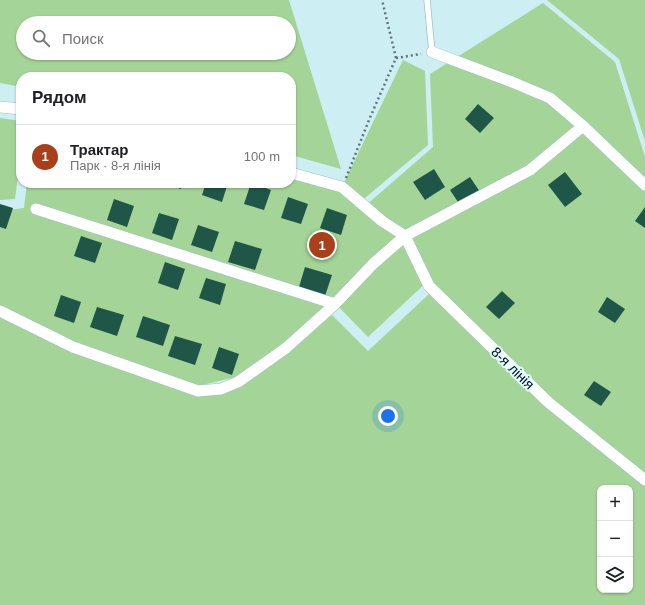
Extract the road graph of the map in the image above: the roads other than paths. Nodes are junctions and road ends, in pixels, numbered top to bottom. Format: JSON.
{"nodes":[{"id":1,"x":427,"y":0,"type":"edge"},
{"id":2,"x":432,"y":52,"type":"joint"},
{"id":3,"x":0,"y":107,"type":"edge"},
{"id":4,"x":16,"y":109,"type":"edge"},
{"id":5,"x":584,"y":126,"type":"junction"},
{"id":6,"x":296,"y":174,"type":"edge"},
{"id":7,"x":645,"y":185,"type":"edge"},
{"id":8,"x":36,"y":209,"type":"dead end"},
{"id":9,"x":405,"y":236,"type":"junction"},
{"id":10,"x":335,"y":304,"type":"junction"},
{"id":11,"x":0,"y":311,"type":"edge"},
{"id":12,"x":645,"y":480,"type":"edge"}],
"edges":[{"from":1,"to":2,"type":"lane"},
{"from":2,"to":5,"type":"street"},
{"from":3,"to":4,"type":"street"},
{"from":5,"to":7,"type":"street"},
{"from":5,"to":9,"type":"street"},
{"from":6,"to":9,"type":"street"},
{"from":8,"to":10,"type":"street"},
{"from":9,"to":10,"type":"street"},
{"from":9,"to":12,"type":"street","name":"8-я лінія"},
{"from":10,"to":11,"type":"street"}]}
